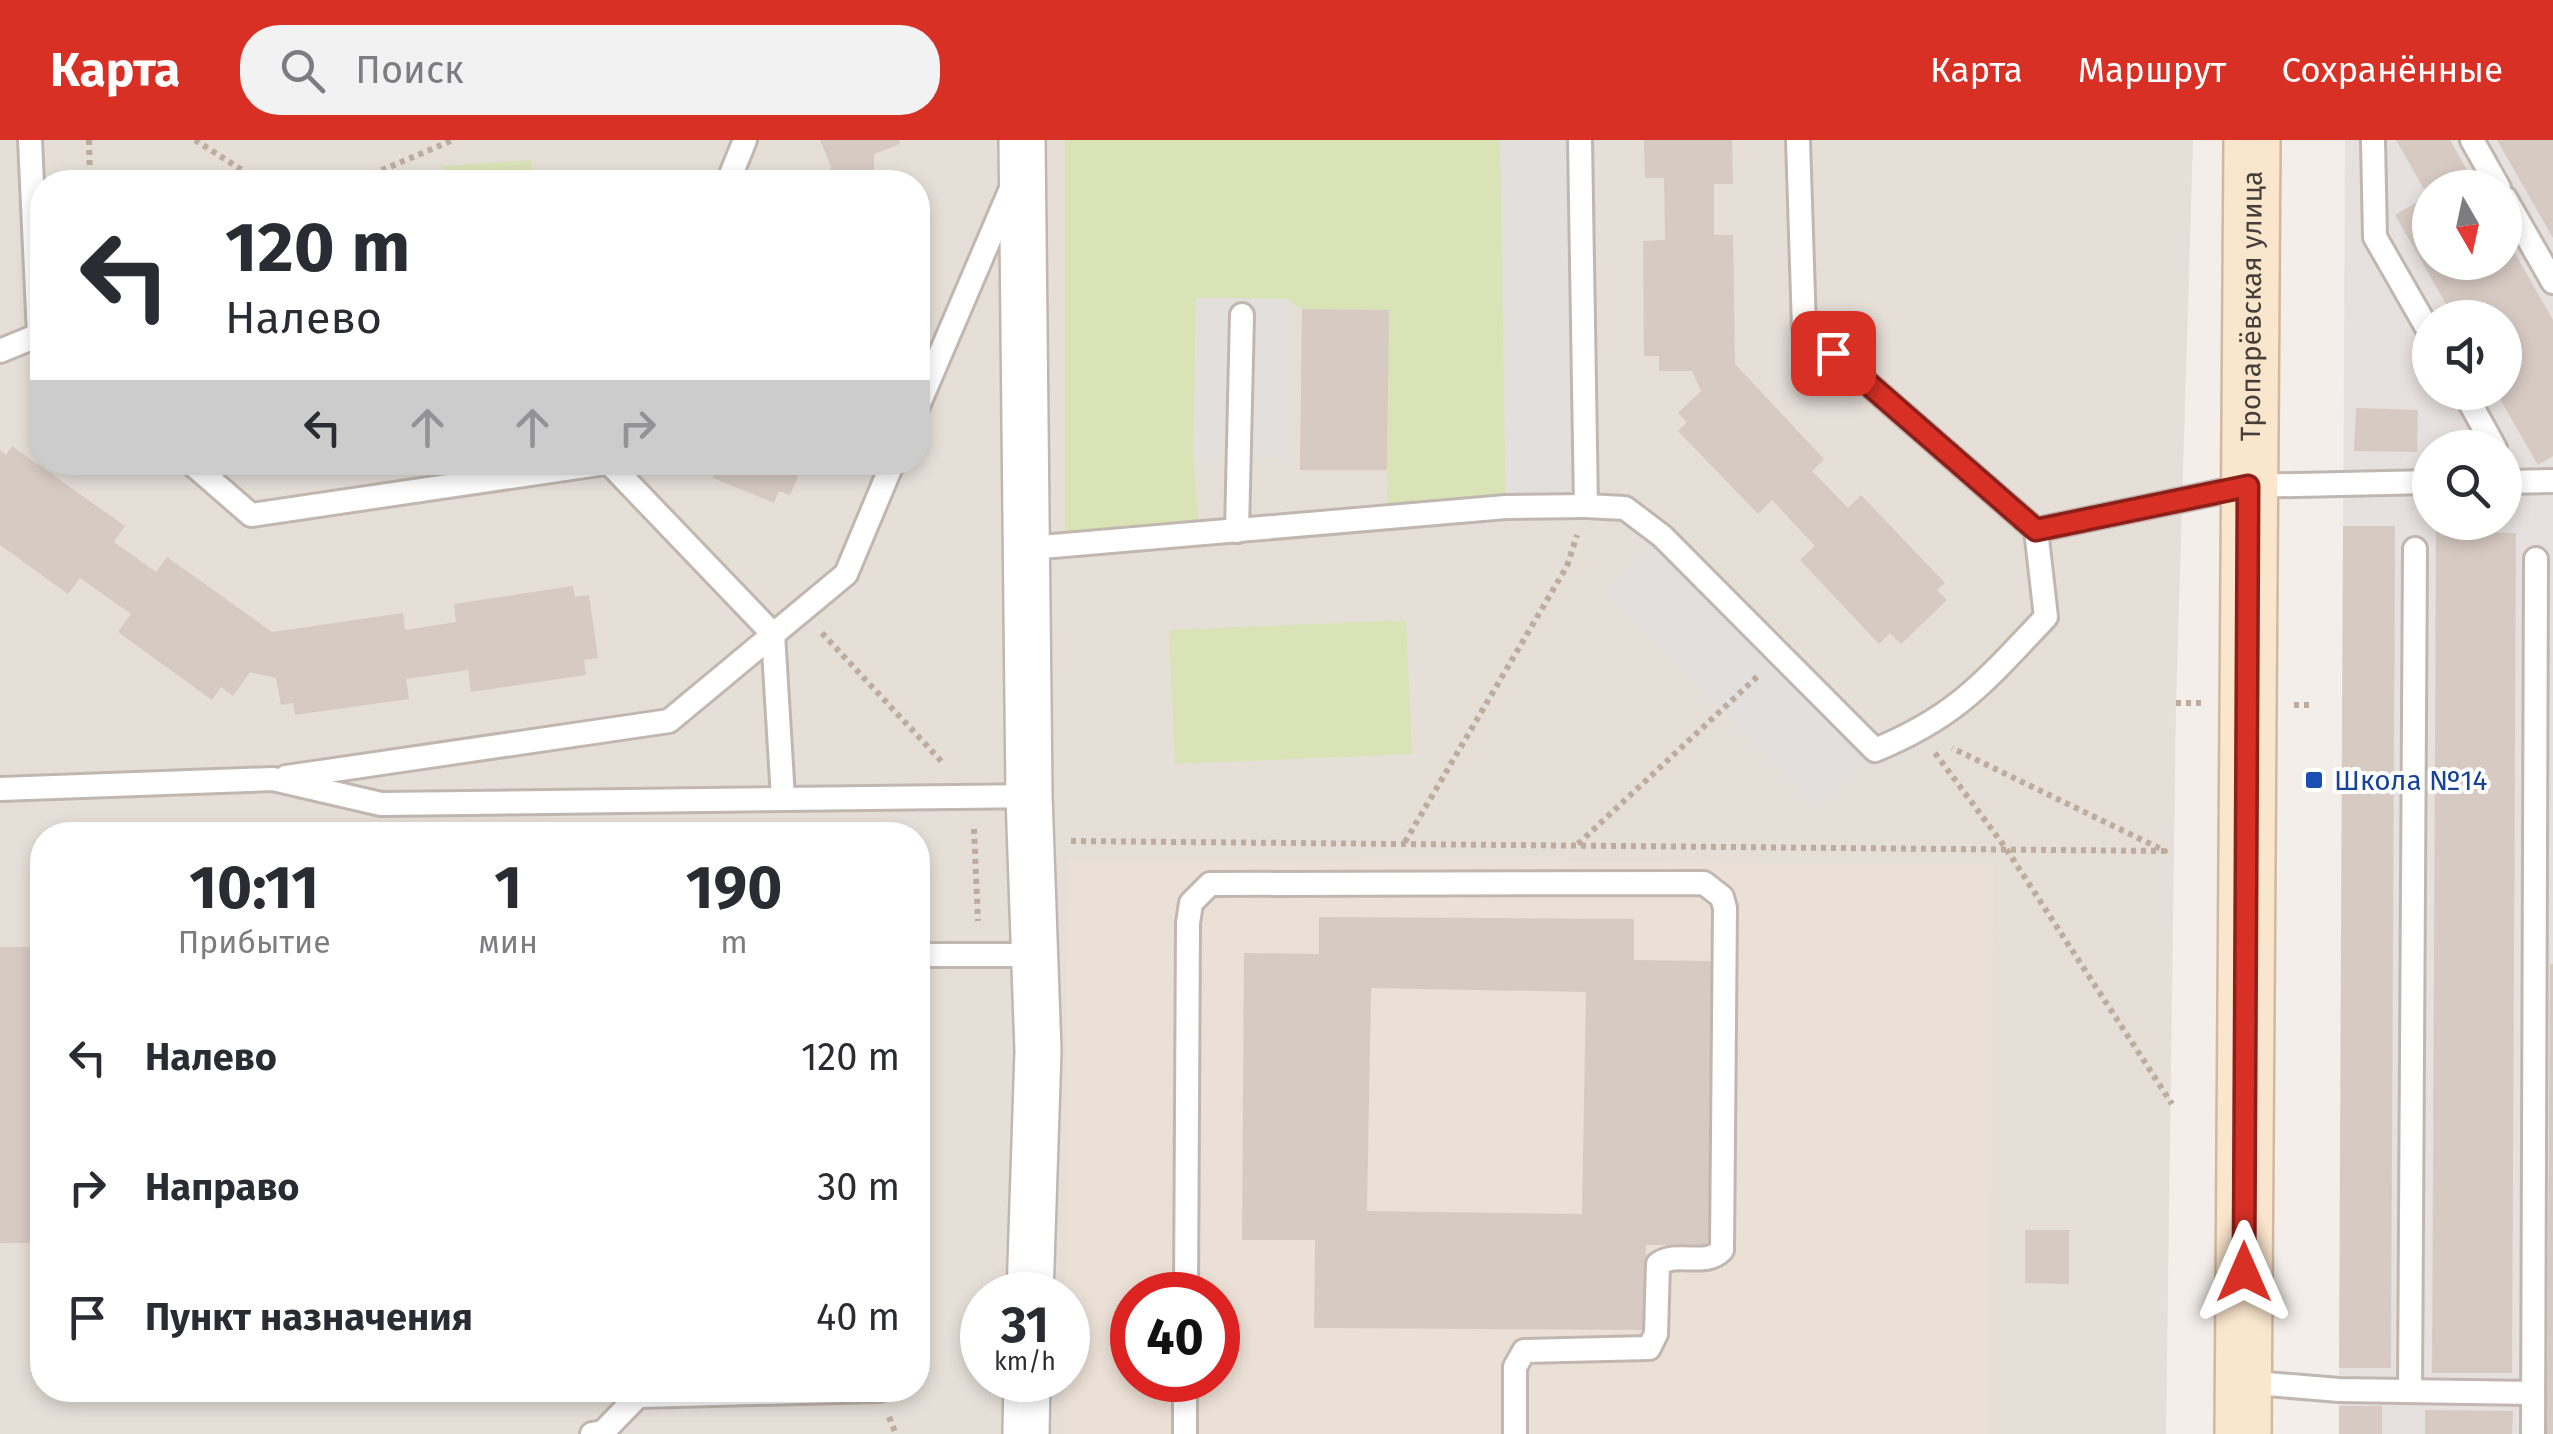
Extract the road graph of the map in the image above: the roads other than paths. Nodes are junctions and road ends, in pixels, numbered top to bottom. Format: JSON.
{"nodes":[{"id":1,"x":30,"y":140,"type":"edge"},
{"id":2,"x":745,"y":140,"type":"edge"},
{"id":3,"x":1580,"y":140,"type":"edge"},
{"id":4,"x":1798,"y":140,"type":"edge"},
{"id":5,"x":2252,"y":140,"type":"edge"},
{"id":6,"x":2372,"y":140,"type":"edge"},
{"id":7,"x":2472,"y":140,"type":"edge"},
{"id":8,"x":1020,"y":147,"type":"edge"},
{"id":9,"x":32,"y":170,"type":"edge"},
{"id":10,"x":733,"y":170,"type":"edge"},
{"id":11,"x":2489,"y":170,"type":"edge"},
{"id":12,"x":2522,"y":228,"type":"edge"},
{"id":13,"x":2553,"y":282,"type":"edge"},
{"id":14,"x":2412,"y":302,"type":"edge"},
{"id":15,"x":1242,"y":314,"type":"dead end"},
{"id":16,"x":30,"y":341,"type":"edge"},
{"id":17,"x":0,"y":351,"type":"edge"},
{"id":18,"x":930,"y":376,"type":"edge"},
{"id":19,"x":205,"y":475,"type":"edge"},
{"id":20,"x":534,"y":475,"type":"edge"},
{"id":21,"x":621,"y":475,"type":"edge"},
{"id":22,"x":888,"y":475,"type":"edge"},
{"id":23,"x":2522,"y":478,"type":"edge"},
{"id":24,"x":2553,"y":481,"type":"edge"},
{"id":25,"x":2412,"y":482,"type":"edge"},
{"id":26,"x":2248,"y":486,"type":"junction"},
{"id":27,"x":1586,"y":506,"type":"junction"},
{"id":28,"x":2036,"y":530,"type":"junction"},
{"id":29,"x":1237,"y":532,"type":"junction"},
{"id":30,"x":1030,"y":548,"type":"junction"},
{"id":31,"x":2414,"y":549,"type":"dead end"},
{"id":32,"x":2536,"y":559,"type":"dead end"},
{"id":33,"x":773,"y":634,"type":"junction"},
{"id":34,"x":273,"y":779,"type":"junction"},
{"id":35,"x":0,"y":789,"type":"edge"},
{"id":36,"x":784,"y":798,"type":"junction"},
{"id":37,"x":1030,"y":803,"type":"junction"},
{"id":38,"x":930,"y":955,"type":"edge"},
{"id":39,"x":1036,"y":955,"type":"junction"},
{"id":40,"x":1031,"y":1272,"type":"edge"},
{"id":41,"x":1186,"y":1272,"type":"edge"},
{"id":42,"x":2410,"y":1391,"type":"junction"},
{"id":43,"x":2533,"y":1392,"type":"junction"},
{"id":44,"x":632,"y":1402,"type":"edge"},
{"id":45,"x":1027,"y":1402,"type":"edge"},
{"id":46,"x":1185,"y":1402,"type":"edge"},
{"id":47,"x":2243,"y":1408,"type":"edge"},
{"id":48,"x":592,"y":1434,"type":"edge"},
{"id":49,"x":1026,"y":1434,"type":"edge"},
{"id":50,"x":1185,"y":1434,"type":"edge"},
{"id":51,"x":1515,"y":1434,"type":"edge"},
{"id":52,"x":2534,"y":1434,"type":"edge"}],
"edges":[{"from":1,"to":9,"type":"lane"},
{"from":2,"to":10,"type":"lane"},
{"from":3,"to":27,"type":"lane"},
{"from":4,"to":28,"type":"lane"},
{"from":5,"to":26,"type":"street","name":"Тропарёвская улица"},
{"from":6,"to":14,"type":"lane"},
{"from":7,"to":11,"type":"lane"},
{"from":8,"to":18,"type":"lane"},
{"from":8,"to":30,"type":"street"},
{"from":12,"to":13,"type":"lane"},
{"from":15,"to":29,"type":"lane"},
{"from":16,"to":17,"type":"lane"},
{"from":19,"to":20,"type":"lane"},
{"from":21,"to":33,"type":"lane"},
{"from":22,"to":33,"type":"lane"},
{"from":23,"to":24,"type":"lane"},
{"from":25,"to":26,"type":"lane"},
{"from":26,"to":28,"type":"lane"},
{"from":26,"to":47,"type":"street","name":"Тропарёвская улица"},
{"from":27,"to":28,"type":"lane"},
{"from":27,"to":29,"type":"lane"},
{"from":29,"to":30,"type":"lane"},
{"from":30,"to":37,"type":"street"},
{"from":31,"to":42,"type":"lane"},
{"from":32,"to":43,"type":"lane"},
{"from":33,"to":34,"type":"lane"},
{"from":33,"to":36,"type":"lane"},
{"from":34,"to":35,"type":"lane"},
{"from":34,"to":36,"type":"lane"},
{"from":36,"to":37,"type":"lane"},
{"from":37,"to":39,"type":"street"},
{"from":38,"to":39,"type":"lane"},
{"from":39,"to":40,"type":"street"},
{"from":41,"to":51,"type":"lane"},
{"from":42,"to":43,"type":"lane"},
{"from":42,"to":47,"type":"lane"},
{"from":43,"to":52,"type":"lane"},
{"from":44,"to":48,"type":"lane"},
{"from":45,"to":49,"type":"street"},
{"from":46,"to":50,"type":"lane"}]}
